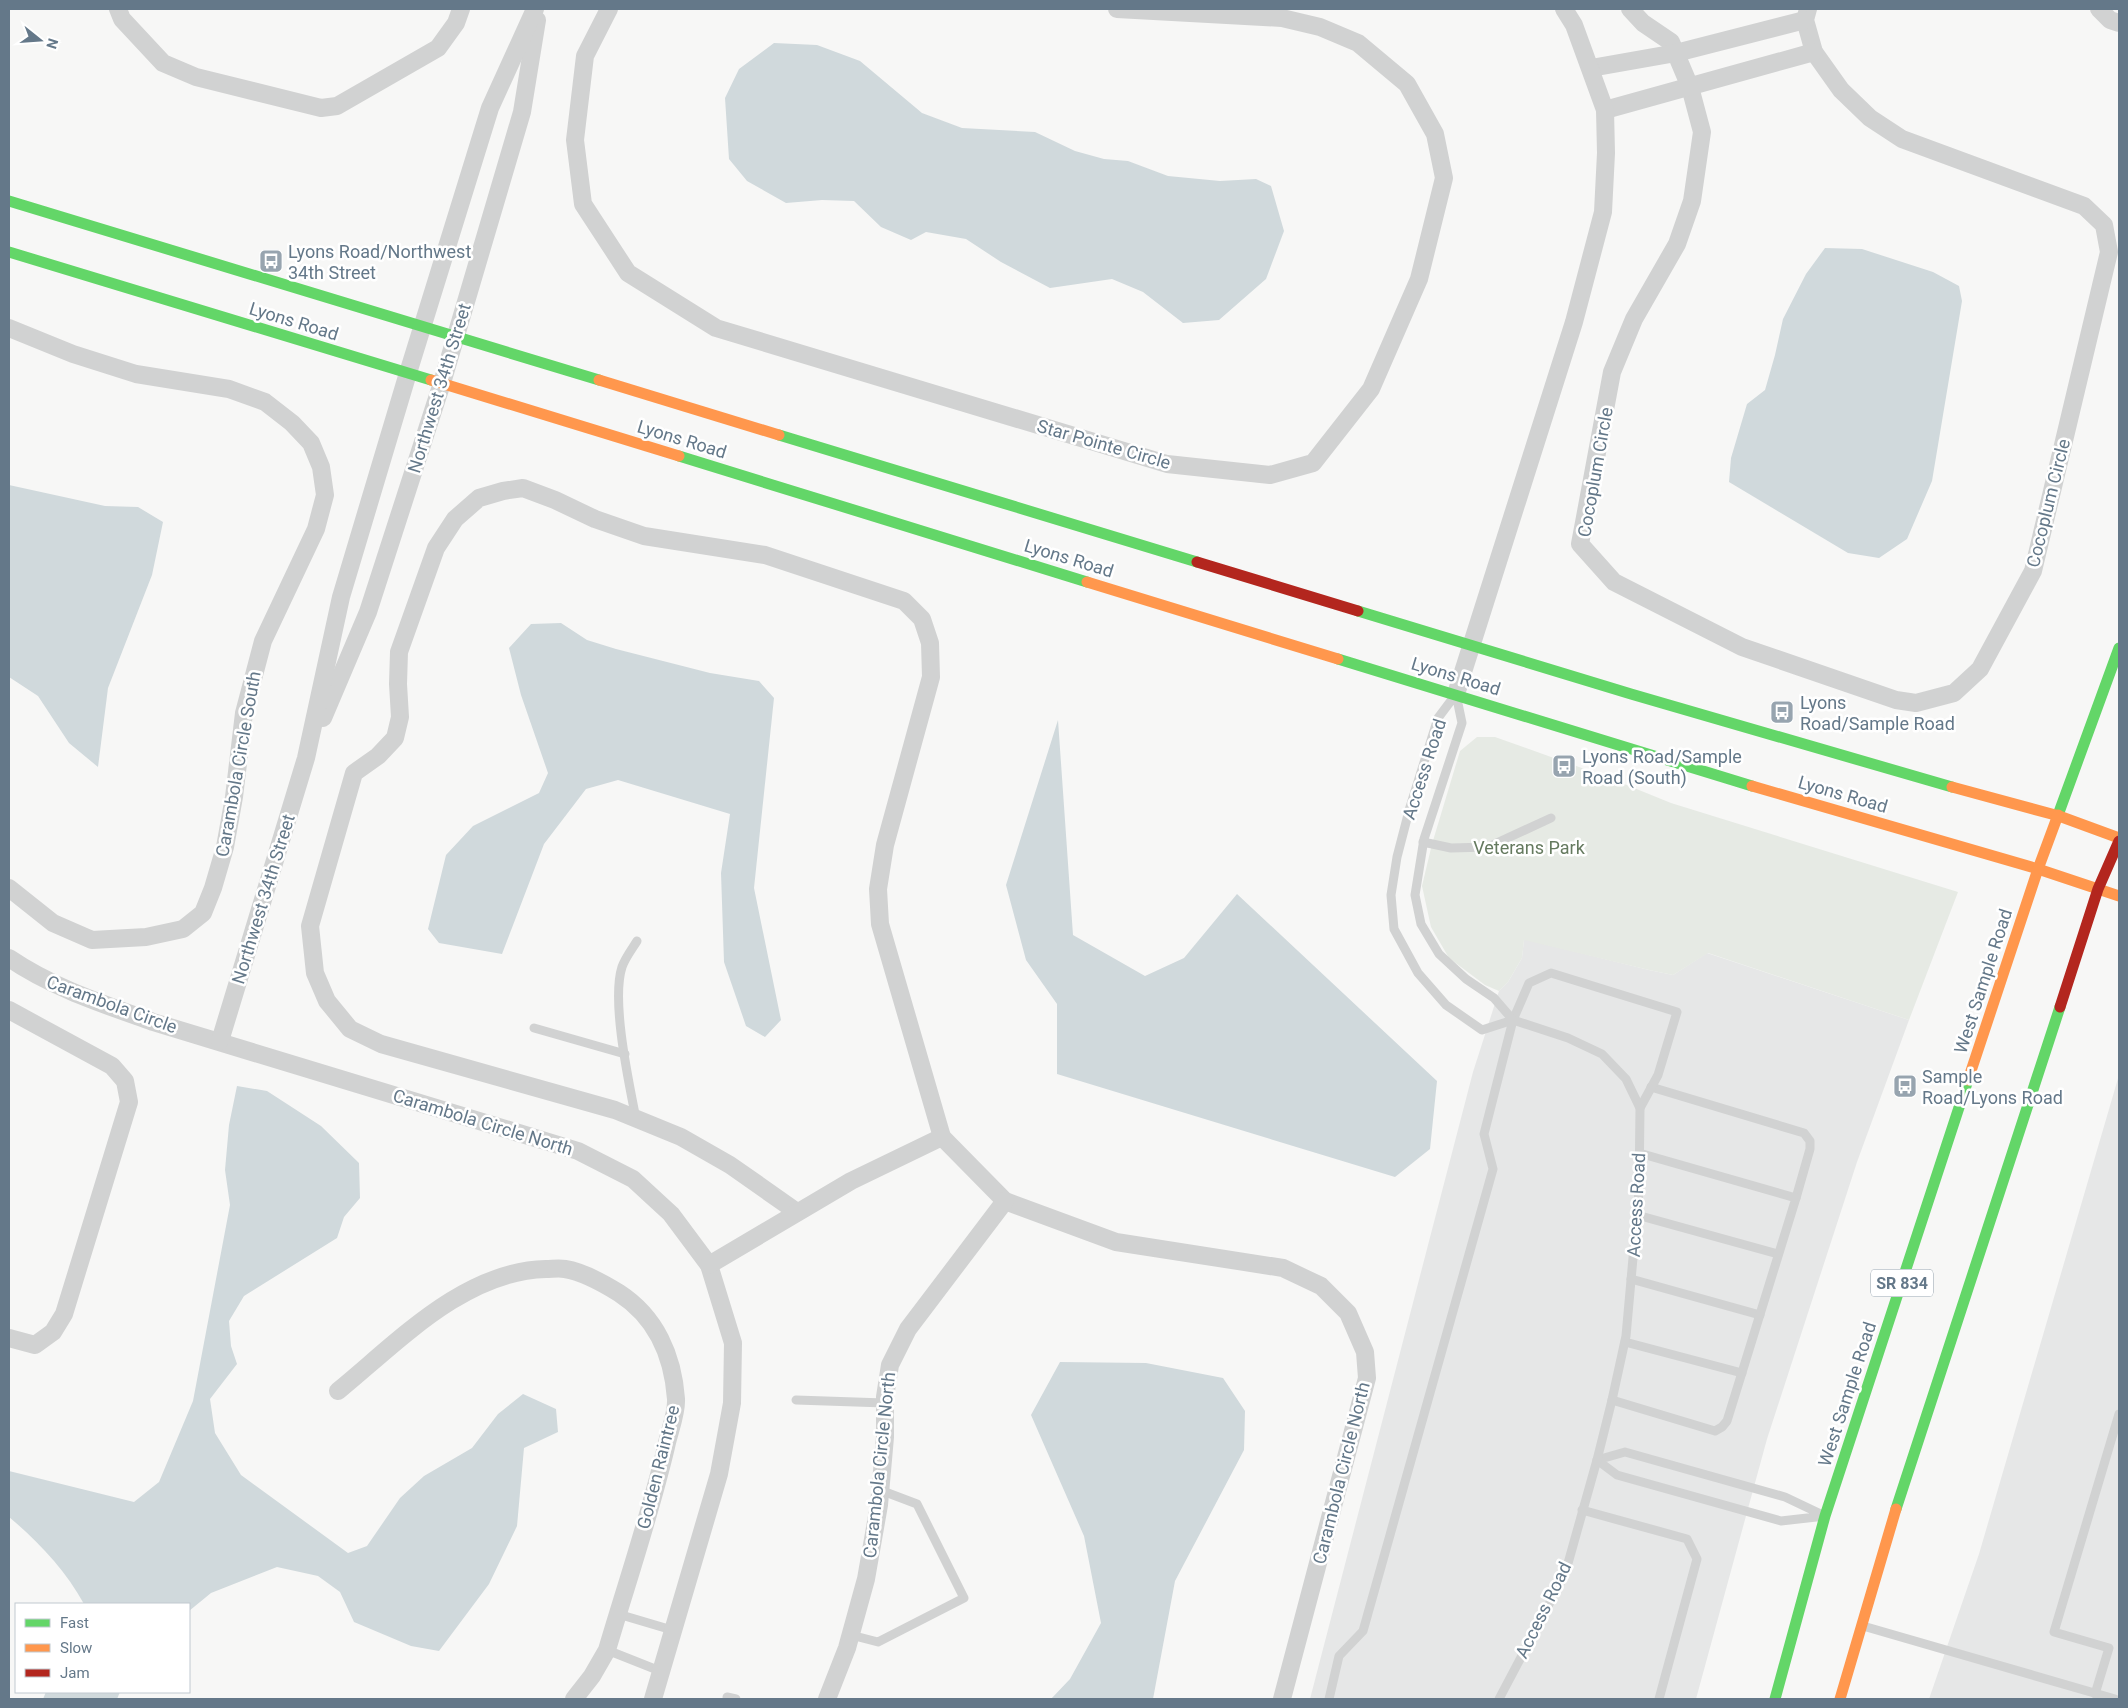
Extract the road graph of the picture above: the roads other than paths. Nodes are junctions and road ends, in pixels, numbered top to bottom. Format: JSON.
{"nodes":[{"id":1,"x":118,"y":9,"type":"edge"},
{"id":2,"x":461,"y":9,"type":"edge"},
{"id":3,"x":537,"y":9,"type":"edge"},
{"id":4,"x":609,"y":9,"type":"edge"},
{"id":5,"x":1117,"y":9,"type":"edge"},
{"id":6,"x":1564,"y":9,"type":"edge"},
{"id":7,"x":1630,"y":9,"type":"edge"},
{"id":8,"x":2099,"y":9,"type":"edge"},
{"id":9,"x":1178,"y":10,"type":"edge"},
{"id":10,"x":1807,"y":14,"type":"edge"},
{"id":11,"x":2119,"y":23,"type":"edge"},
{"id":12,"x":1814,"y":52,"type":"junction"},
{"id":13,"x":1676,"y":53,"type":"junction"},
{"id":14,"x":1591,"y":68,"type":"junction"},
{"id":15,"x":1690,"y":87,"type":"junction"},
{"id":16,"x":1605,"y":110,"type":"junction"},
{"id":17,"x":9,"y":201,"type":"edge"},
{"id":18,"x":9,"y":252,"type":"edge"},
{"id":19,"x":9,"y":328,"type":"edge"},
{"id":20,"x":422,"y":328,"type":"junction"},
{"id":21,"x":454,"y":338,"type":"junction"},
{"id":22,"x":408,"y":373,"type":"junction"},
{"id":23,"x":442,"y":383,"type":"junction"},
{"id":24,"x":1471,"y":645,"type":"junction"},
{"id":25,"x":2119,"y":648,"type":"edge"},
{"id":26,"x":1456,"y":694,"type":"junction"},
{"id":27,"x":306,"y":758,"type":"junction"},
{"id":28,"x":2059,"y":816,"type":"junction"},
{"id":29,"x":1551,"y":818,"type":"dead end"},
{"id":30,"x":2119,"y":840,"type":"edge"},
{"id":31,"x":1424,"y":842,"type":"junction"},
{"id":32,"x":2038,"y":869,"type":"junction"},
{"id":33,"x":9,"y":888,"type":"edge"},
{"id":34,"x":2098,"y":889,"type":"junction"},
{"id":35,"x":2119,"y":896,"type":"edge"},
{"id":36,"x":637,"y":940,"type":"dead end"},
{"id":37,"x":9,"y":958,"type":"edge"},
{"id":38,"x":9,"y":1010,"type":"edge"},
{"id":39,"x":1513,"y":1020,"type":"junction"},
{"id":40,"x":534,"y":1028,"type":"dead end"},
{"id":41,"x":220,"y":1041,"type":"junction"},
{"id":42,"x":625,"y":1054,"type":"junction"},
{"id":43,"x":1651,"y":1088,"type":"junction"},
{"id":44,"x":1640,"y":1108,"type":"junction"},
{"id":45,"x":636,"y":1119,"type":"junction"},
{"id":46,"x":942,"y":1138,"type":"junction"},
{"id":47,"x":1640,"y":1153,"type":"junction"},
{"id":48,"x":1796,"y":1198,"type":"junction"},
{"id":49,"x":1005,"y":1201,"type":"junction"},
{"id":50,"x":797,"y":1212,"type":"junction"},
{"id":51,"x":1637,"y":1215,"type":"junction"},
{"id":52,"x":1778,"y":1254,"type":"junction"},
{"id":53,"x":709,"y":1265,"type":"junction"},
{"id":54,"x":1631,"y":1279,"type":"junction"},
{"id":55,"x":1760,"y":1315,"type":"junction"},
{"id":56,"x":9,"y":1338,"type":"edge"},
{"id":57,"x":1625,"y":1342,"type":"junction"},
{"id":58,"x":1742,"y":1373,"type":"junction"},
{"id":59,"x":338,"y":1391,"type":"dead end"},
{"id":60,"x":796,"y":1400,"type":"dead end"},
{"id":61,"x":1612,"y":1400,"type":"junction"},
{"id":62,"x":885,"y":1404,"type":"junction"},
{"id":63,"x":2119,"y":1414,"type":"edge"},
{"id":64,"x":1597,"y":1460,"type":"junction"},
{"id":65,"x":880,"y":1490,"type":"junction"},
{"id":66,"x":1582,"y":1510,"type":"junction"},
{"id":67,"x":1825,"y":1516,"type":"junction"},
{"id":68,"x":618,"y":1614,"type":"junction"},
{"id":69,"x":1860,"y":1625,"type":"junction"},
{"id":70,"x":672,"y":1630,"type":"junction"},
{"id":71,"x":851,"y":1635,"type":"junction"},
{"id":72,"x":607,"y":1650,"type":"junction"},
{"id":73,"x":660,"y":1671,"type":"junction"},
{"id":74,"x":2095,"y":1694,"type":"junction"},
{"id":75,"x":574,"y":1699,"type":"edge"},
{"id":76,"x":653,"y":1699,"type":"edge"},
{"id":77,"x":827,"y":1699,"type":"edge"},
{"id":78,"x":1282,"y":1699,"type":"edge"},
{"id":79,"x":1329,"y":1699,"type":"edge"},
{"id":80,"x":1499,"y":1699,"type":"edge"},
{"id":81,"x":1659,"y":1699,"type":"edge"},
{"id":82,"x":1775,"y":1699,"type":"edge"},
{"id":83,"x":1840,"y":1699,"type":"edge"},
{"id":84,"x":2115,"y":1699,"type":"edge"}],
"edges":[{"from":1,"to":2,"type":"street"},
{"from":3,"to":20,"type":"street","name":"Northwest 34th Street"},
{"from":3,"to":21,"type":"street","name":"Northwest 34th Street"},
{"from":4,"to":9,"type":"street","name":"Star Pointe Circle"},
{"from":5,"to":9,"type":"street","name":"Star Pointe Circle"},
{"from":6,"to":14,"type":"street"},
{"from":7,"to":13,"type":"street","name":"Cocoplum Circle"},
{"from":8,"to":11,"type":"street"},
{"from":10,"to":12,"type":"street","name":"Cocoplum Circle"},
{"from":10,"to":13,"type":"street","name":"Cocoplum Circle"},
{"from":12,"to":15,"type":"street"},
{"from":12,"to":15,"type":"street","name":"Cocoplum Circle"},
{"from":13,"to":14,"type":"street","name":"Cocoplum Circle"},
{"from":13,"to":15,"type":"street","name":"Cocoplum Circle"},
{"from":14,"to":16,"type":"street"},
{"from":15,"to":16,"type":"street"},
{"from":16,"to":24,"type":"street"},
{"from":17,"to":20,"type":"main road","name":"Lyons Road"},
{"from":18,"to":22,"type":"main road","name":"Lyons Road"},
{"from":19,"to":33,"type":"street","name":"Carambola Circle South"},
{"from":20,"to":21,"type":"main road","name":"Lyons Road"},
{"from":20,"to":22,"type":"street","name":"Northwest 34th Street"},
{"from":21,"to":23,"type":"street","name":"Northwest 34th Street"},
{"from":21,"to":24,"type":"main road","name":"Lyons Road"},
{"from":22,"to":23,"type":"main road","name":"Lyons Road"},
{"from":22,"to":27,"type":"street","name":"Northwest 34th Street"},
{"from":23,"to":26,"type":"main road","name":"Lyons Road"},
{"from":23,"to":27,"type":"street","name":"Northwest 34th Street"},
{"from":24,"to":26,"type":"street"},
{"from":24,"to":28,"type":"main road","name":"Lyons Road"},
{"from":25,"to":28,"type":"main road","name":"West Sample Road","number":"SR 834"},
{"from":26,"to":31,"type":"lane","name":"Access Road"},
{"from":26,"to":32,"type":"main road","name":"Lyons Road"},
{"from":26,"to":39,"type":"lane","name":"Access Road"},
{"from":27,"to":41,"type":"street","name":"Northwest 34th Street"},
{"from":28,"to":30,"type":"main road","name":"Lyons Road"},
{"from":28,"to":32,"type":"main road","name":"West Sample Road","number":"SR 834"},
{"from":29,"to":31,"type":"lane"},
{"from":30,"to":34,"type":"main road"},
{"from":31,"to":39,"type":"lane","name":"Access Road"},
{"from":32,"to":34,"type":"main road","name":"Lyons Road"},
{"from":32,"to":67,"type":"main road","name":"West Sample Road","number":"SR 834"},
{"from":34,"to":35,"type":"main road","name":"Lyons Road"},
{"from":34,"to":69,"type":"main road"},
{"from":36,"to":42,"type":"lane"},
{"from":37,"to":41,"type":"street","name":"Carambola Circle"},
{"from":38,"to":56,"type":"street"},
{"from":39,"to":43,"type":"lane"},
{"from":39,"to":44,"type":"lane","name":"Access Road"},
{"from":39,"to":79,"type":"lane"},
{"from":40,"to":42,"type":"lane"},
{"from":41,"to":53,"type":"street","name":"Carambola Circle North"},
{"from":42,"to":45,"type":"lane"},
{"from":43,"to":44,"type":"lane"},
{"from":43,"to":48,"type":"lane"},
{"from":44,"to":47,"type":"lane","name":"Access Road"},
{"from":45,"to":46,"type":"street"},
{"from":45,"to":50,"type":"street"},
{"from":46,"to":49,"type":"street","name":"Carambola Circle North"},
{"from":46,"to":50,"type":"street"},
{"from":47,"to":48,"type":"lane"},
{"from":47,"to":51,"type":"lane","name":"Access Road"},
{"from":48,"to":52,"type":"lane"},
{"from":49,"to":62,"type":"street","name":"Carambola Circle North"},
{"from":49,"to":78,"type":"street","name":"Carambola Circle North"},
{"from":50,"to":53,"type":"street"},
{"from":51,"to":52,"type":"lane"},
{"from":51,"to":54,"type":"lane","name":"Access Road"},
{"from":52,"to":55,"type":"lane"},
{"from":53,"to":70,"type":"street","name":"Carambola Circle North"},
{"from":54,"to":55,"type":"lane"},
{"from":54,"to":57,"type":"lane","name":"Access Road"},
{"from":55,"to":58,"type":"lane"},
{"from":57,"to":58,"type":"lane"},
{"from":57,"to":61,"type":"lane","name":"Access Road"},
{"from":58,"to":61,"type":"lane"},
{"from":59,"to":68,"type":"street","name":"Golden Raintree"},
{"from":60,"to":62,"type":"lane"},
{"from":61,"to":64,"type":"lane","name":"Access Road"},
{"from":62,"to":65,"type":"street","name":"Carambola Circle North"},
{"from":63,"to":74,"type":"lane"},
{"from":64,"to":66,"type":"lane","name":"Access Road"},
{"from":64,"to":67,"type":"lane"},
{"from":64,"to":67,"type":"lane"},
{"from":65,"to":71,"type":"street","name":"Carambola Circle North"},
{"from":65,"to":71,"type":"lane"},
{"from":66,"to":80,"type":"lane","name":"Access Road"},
{"from":66,"to":81,"type":"lane"},
{"from":67,"to":82,"type":"main road","name":"West Sample Road","number":"SR 834"},
{"from":68,"to":70,"type":"lane"},
{"from":68,"to":72,"type":"street","name":"Golden Raintree"},
{"from":69,"to":74,"type":"lane"},
{"from":69,"to":83,"type":"main road"},
{"from":70,"to":73,"type":"street","name":"Carambola Circle North"},
{"from":71,"to":77,"type":"street","name":"Carambola Circle North"},
{"from":72,"to":73,"type":"lane"},
{"from":72,"to":75,"type":"street","name":"Golden Raintree"},
{"from":73,"to":76,"type":"street","name":"Carambola Circle North"},
{"from":74,"to":84,"type":"lane"}]}
